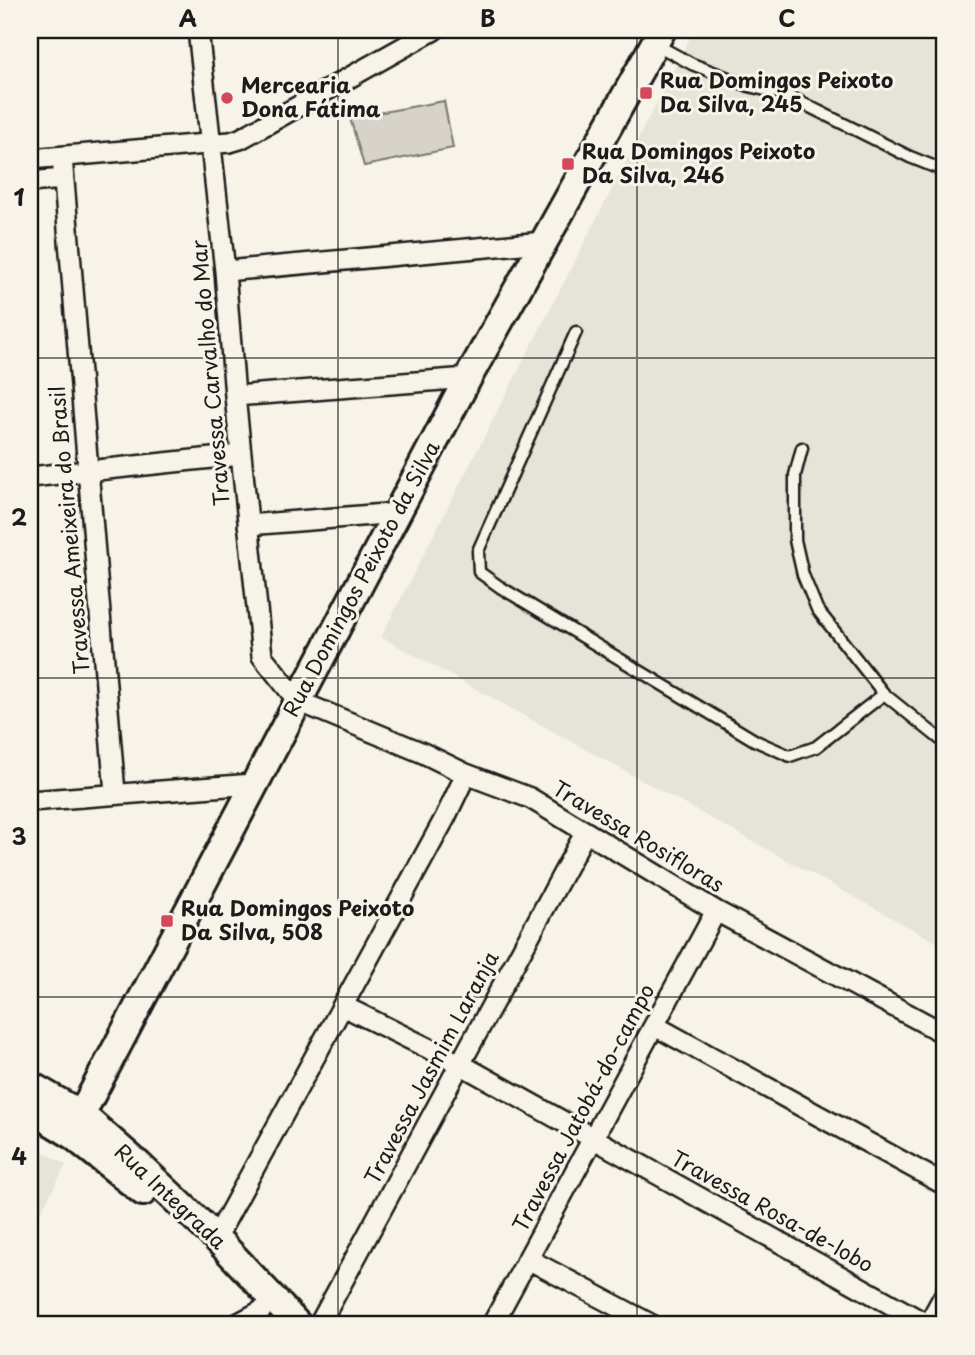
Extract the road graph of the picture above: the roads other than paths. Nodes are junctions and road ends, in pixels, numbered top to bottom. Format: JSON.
{"nodes":[{"id":1,"x":198,"y":30,"type":"edge"},
{"id":2,"x":434,"y":30,"type":"edge"},
{"id":3,"x":658,"y":37,"type":"edge"},
{"id":4,"x":210,"y":144,"type":"junction"},
{"id":5,"x":62,"y":157,"type":"junction"},
{"id":6,"x":30,"y":159,"type":"edge"},
{"id":7,"x":945,"y":171,"type":"edge"},
{"id":8,"x":63,"y":179,"type":"junction"},
{"id":9,"x":30,"y":182,"type":"edge"},
{"id":10,"x":543,"y":242,"type":"junction"},
{"id":11,"x":225,"y":271,"type":"junction"},
{"id":12,"x":576,"y":332,"type":"dead end"},
{"id":13,"x":468,"y":378,"type":"junction"},
{"id":14,"x":235,"y":396,"type":"junction"},
{"id":15,"x":803,"y":448,"type":"dead end"},
{"id":16,"x":242,"y":455,"type":"junction"},
{"id":17,"x":88,"y":471,"type":"junction"},
{"id":18,"x":30,"y":477,"type":"edge"},
{"id":19,"x":397,"y":513,"type":"junction"},
{"id":20,"x":248,"y":525,"type":"junction"},
{"id":21,"x":884,"y":694,"type":"junction"},
{"id":22,"x":298,"y":701,"type":"junction"},
{"id":23,"x":945,"y":743,"type":"edge"},
{"id":24,"x":466,"y":774,"type":"junction"},
{"id":25,"x":253,"y":784,"type":"junction"},
{"id":26,"x":116,"y":793,"type":"junction"},
{"id":27,"x":30,"y":801,"type":"edge"},
{"id":28,"x":585,"y":833,"type":"junction"},
{"id":29,"x":716,"y":911,"type":"junction"},
{"id":30,"x":343,"y":1006,"type":"junction"},
{"id":31,"x":655,"y":1026,"type":"junction"},
{"id":32,"x":945,"y":1034,"type":"edge"},
{"id":33,"x":460,"y":1064,"type":"junction"},
{"id":34,"x":30,"y":1084,"type":"edge"},
{"id":35,"x":30,"y":1110,"type":"edge"},
{"id":36,"x":76,"y":1125,"type":"junction"},
{"id":37,"x":593,"y":1139,"type":"junction"},
{"id":38,"x":945,"y":1185,"type":"edge"},
{"id":39,"x":216,"y":1238,"type":"junction"},
{"id":40,"x":528,"y":1259,"type":"junction"},
{"id":41,"x":945,"y":1294,"type":"edge"},
{"id":42,"x":267,"y":1318,"type":"edge"},
{"id":43,"x":235,"y":1325,"type":"edge"},
{"id":44,"x":298,"y":1325,"type":"edge"},
{"id":45,"x":319,"y":1325,"type":"edge"},
{"id":46,"x":492,"y":1325,"type":"edge"},
{"id":47,"x":652,"y":1325,"type":"edge"},
{"id":48,"x":928,"y":1325,"type":"edge"}],
"edges":[{"from":1,"to":4,"type":"street","name":"Travessa Carvalho do Mar"},
{"from":2,"to":4,"type":"street"},
{"from":3,"to":7,"type":"lane"},
{"from":3,"to":10,"type":"main road","name":"Rua Domingos Peixoto da Silva"},
{"from":4,"to":5,"type":"street"},
{"from":4,"to":11,"type":"street","name":"Travessa Carvalho do Mar"},
{"from":5,"to":6,"type":"street"},
{"from":5,"to":8,"type":"street","name":"Travessa Ameixeira do Brasil"},
{"from":8,"to":9,"type":"street"},
{"from":8,"to":17,"type":"street","name":"Travessa Ameixeira do Brasil"},
{"from":10,"to":11,"type":"street"},
{"from":10,"to":13,"type":"main road","name":"Rua Domingos Peixoto da Silva"},
{"from":11,"to":14,"type":"street","name":"Travessa Carvalho do Mar"},
{"from":12,"to":21,"type":"lane"},
{"from":13,"to":14,"type":"street"},
{"from":13,"to":19,"type":"main road","name":"Rua Domingos Peixoto da Silva"},
{"from":14,"to":16,"type":"street","name":"Travessa Carvalho do Mar"},
{"from":15,"to":21,"type":"lane"},
{"from":16,"to":17,"type":"street"},
{"from":16,"to":20,"type":"street","name":"Travessa Carvalho do Mar"},
{"from":17,"to":18,"type":"street"},
{"from":17,"to":26,"type":"street","name":"Travessa Ameixeira do Brasil"},
{"from":19,"to":20,"type":"street"},
{"from":19,"to":22,"type":"main road","name":"Rua Domingos Peixoto da Silva"},
{"from":20,"to":22,"type":"street","name":"Travessa Carvalho do Mar"},
{"from":21,"to":23,"type":"lane"},
{"from":22,"to":24,"type":"street","name":"Travessa Rosifloras"},
{"from":22,"to":25,"type":"main road","name":"Rua Domingos Peixoto da Silva"},
{"from":24,"to":28,"type":"street","name":"Travessa Rosifloras"},
{"from":24,"to":30,"type":"street"},
{"from":25,"to":26,"type":"street"},
{"from":25,"to":36,"type":"main road","name":"Rua Domingos Peixoto da Silva"},
{"from":26,"to":27,"type":"street"},
{"from":28,"to":29,"type":"street","name":"Travessa Rosifloras"},
{"from":28,"to":33,"type":"street","name":"Travessa Jasmim Laranja"},
{"from":29,"to":31,"type":"street","name":"Travessa Jatobá-do-campo"},
{"from":29,"to":32,"type":"street","name":"Travessa Rosifloras"},
{"from":30,"to":33,"type":"street","name":"Travessa Rosa-de-lobo"},
{"from":30,"to":39,"type":"street"},
{"from":31,"to":37,"type":"street","name":"Travessa Jatobá-do-campo"},
{"from":31,"to":38,"type":"street"},
{"from":33,"to":37,"type":"street","name":"Travessa Rosa-de-lobo"},
{"from":33,"to":45,"type":"street","name":"Travessa Jasmim Laranja"},
{"from":34,"to":36,"type":"main road","name":"Rua Integrada"},
{"from":35,"to":36,"type":"main road","name":"Rua Integrada"},
{"from":36,"to":39,"type":"main road","name":"Rua Integrada"},
{"from":36,"to":42,"type":"main road","name":"Rua Integrada"},
{"from":37,"to":40,"type":"street","name":"Travessa Jatobá-do-campo"},
{"from":37,"to":48,"type":"street","name":"Travessa Rosa-de-lobo"},
{"from":39,"to":44,"type":"main road","name":"Rua Integrada"},
{"from":40,"to":46,"type":"street","name":"Travessa Jatobá-do-campo"},
{"from":40,"to":47,"type":"street"},
{"from":41,"to":48,"type":"street"},
{"from":42,"to":43,"type":"street"}]}
